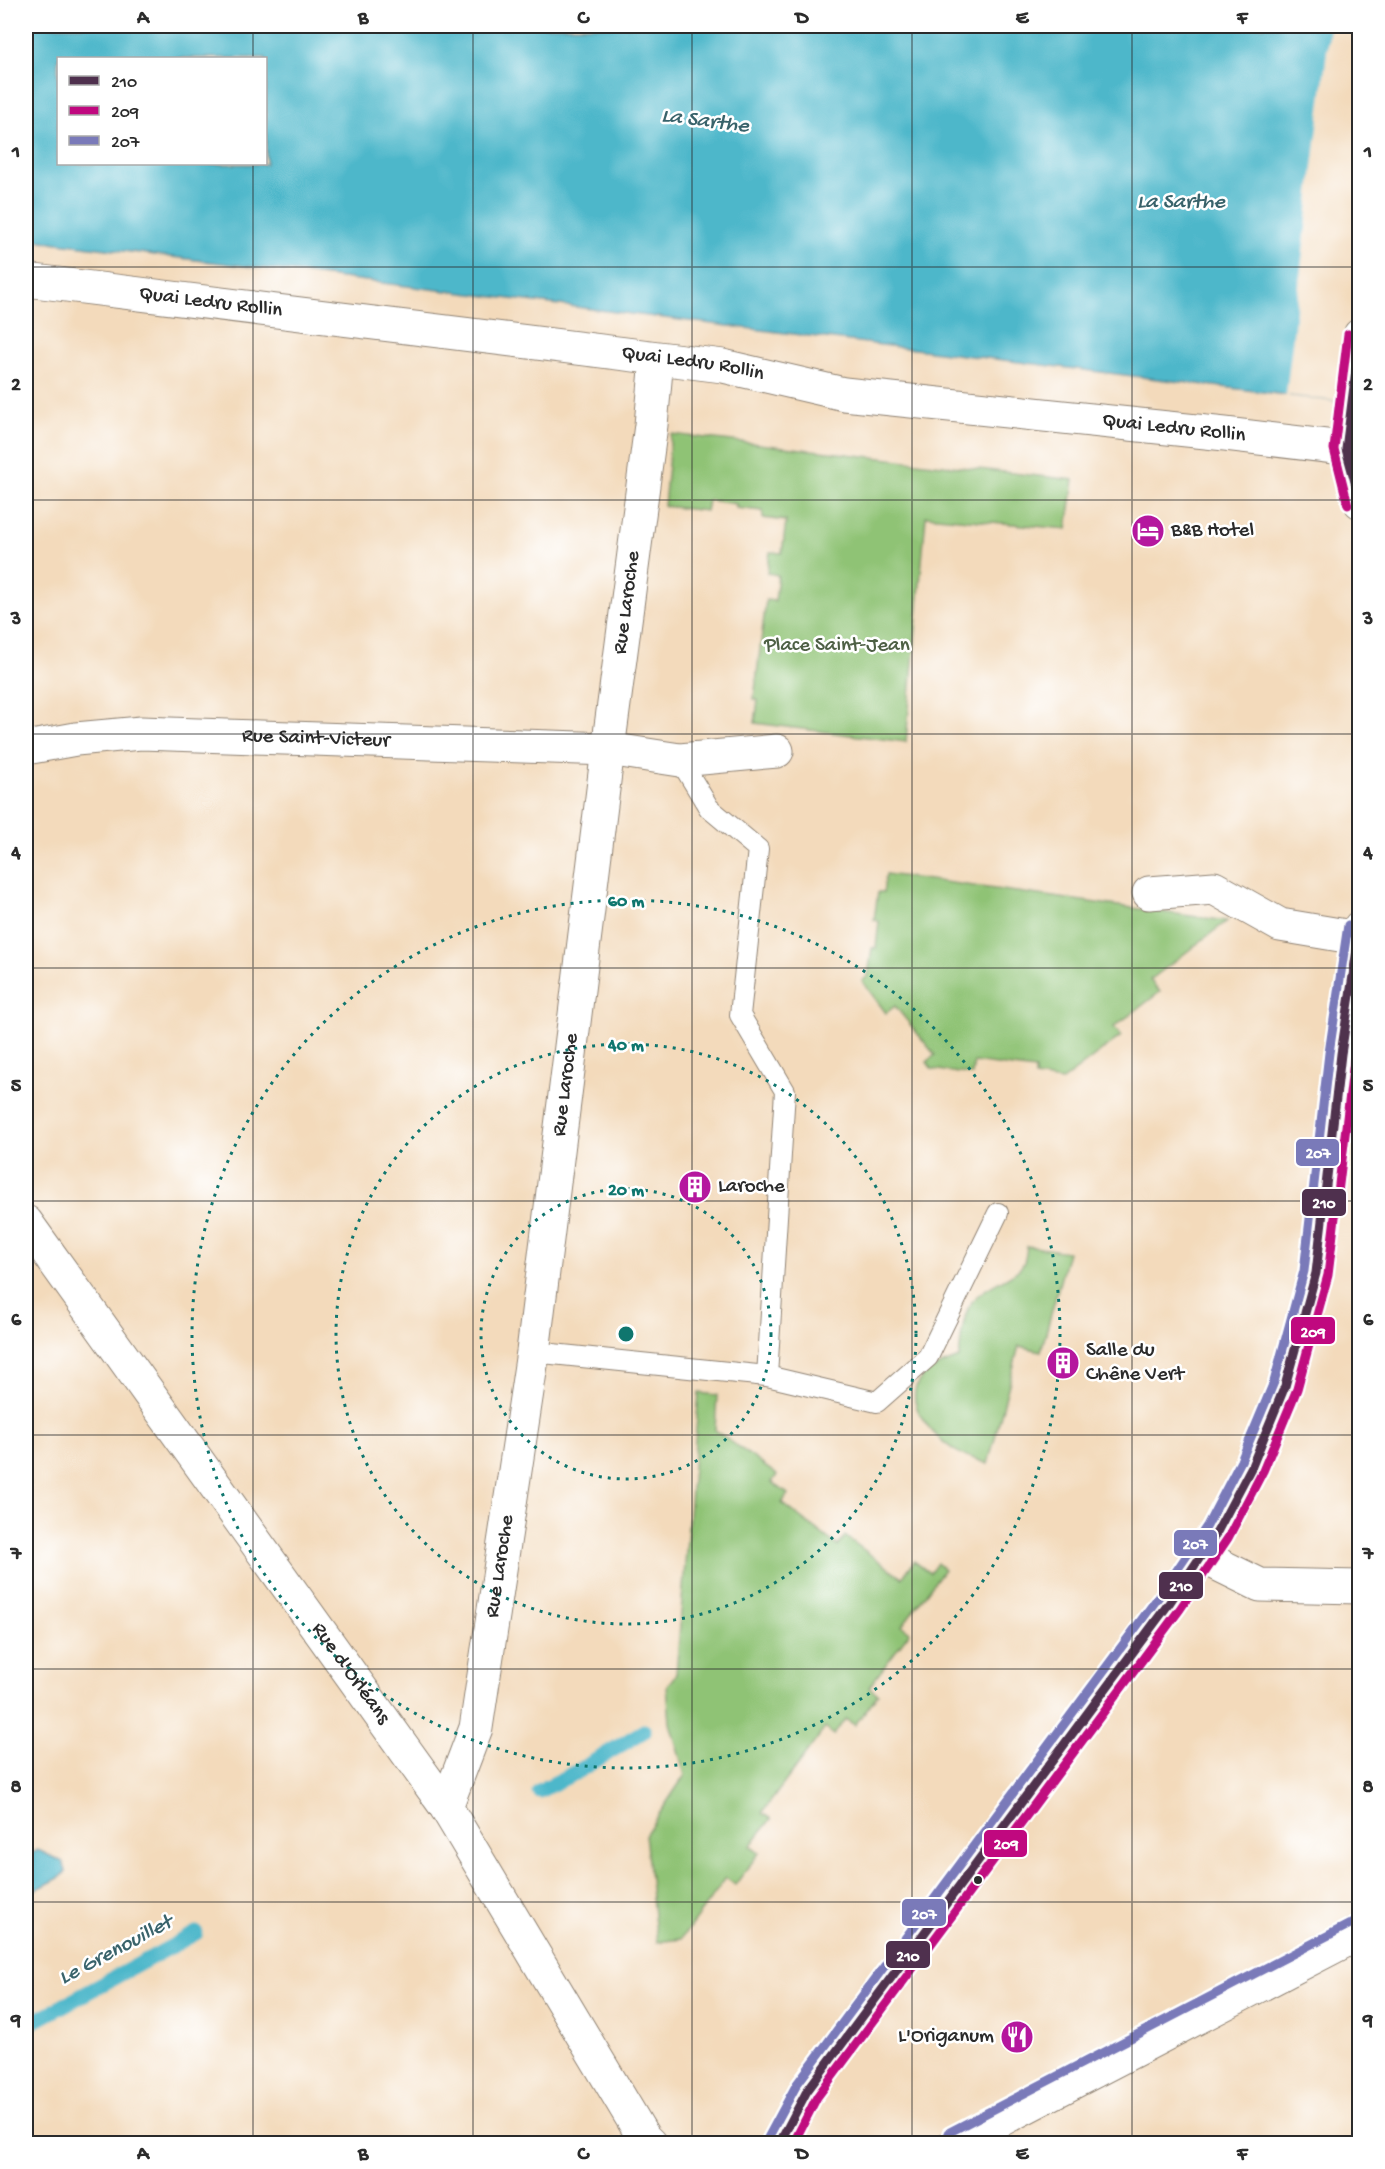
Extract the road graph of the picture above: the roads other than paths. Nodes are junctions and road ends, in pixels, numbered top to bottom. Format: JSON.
{"nodes":[{"id":1,"x":26,"y":280,"type":"edge"},
{"id":2,"x":1359,"y":335,"type":"edge"},
{"id":3,"x":657,"y":359,"type":"junction"},
{"id":4,"x":1353,"y":449,"type":"edge"},
{"id":5,"x":1359,"y":502,"type":"edge"},
{"id":6,"x":26,"y":748,"type":"edge"},
{"id":7,"x":608,"y":749,"type":"junction"},
{"id":8,"x":777,"y":751,"type":"dead end"},
{"id":9,"x":680,"y":760,"type":"junction"},
{"id":10,"x":1149,"y":894,"type":"dead end"},
{"id":11,"x":1359,"y":932,"type":"edge"},
{"id":12,"x":998,"y":1213,"type":"dead end"},
{"id":13,"x":26,"y":1222,"type":"edge"},
{"id":14,"x":533,"y":1352,"type":"junction"},
{"id":15,"x":767,"y":1376,"type":"junction"},
{"id":16,"x":1201,"y":1556,"type":"junction"},
{"id":17,"x":1359,"y":1587,"type":"edge"},
{"id":18,"x":446,"y":1807,"type":"junction"},
{"id":19,"x":1359,"y":1933,"type":"edge"},
{"id":20,"x":801,"y":2103,"type":"junction"},
{"id":21,"x":650,"y":2144,"type":"edge"},
{"id":22,"x":779,"y":2144,"type":"edge"},
{"id":23,"x":805,"y":2144,"type":"edge"},
{"id":24,"x":954,"y":2144,"type":"edge"}],
"edges":[{"from":1,"to":3,"type":"street","name":"Quai Ledru Rollin"},
{"from":2,"to":4,"type":"street"},
{"from":3,"to":4,"type":"street","name":"Quai Ledru Rollin"},
{"from":3,"to":7,"type":"street","name":"Rue Laroche"},
{"from":4,"to":5,"type":"street"},
{"from":6,"to":7,"type":"street","name":"Rue Saint-Victeur"},
{"from":7,"to":9,"type":"street","name":"Rue Saint-Victeur"},
{"from":7,"to":14,"type":"street","name":"Rue Laroche"},
{"from":8,"to":9,"type":"street","name":"Rue Saint-Victeur"},
{"from":9,"to":15,"type":"lane"},
{"from":10,"to":11,"type":"street"},
{"from":11,"to":16,"type":"street"},
{"from":12,"to":15,"type":"lane"},
{"from":13,"to":18,"type":"street","name":"Rue d'Orléans"},
{"from":14,"to":15,"type":"lane"},
{"from":14,"to":18,"type":"street","name":"Rue Laroche"},
{"from":16,"to":17,"type":"street"},
{"from":16,"to":20,"type":"street"},
{"from":18,"to":21,"type":"street","name":"Rue d'Orléans"},
{"from":19,"to":24,"type":"street"},
{"from":20,"to":22,"type":"street"},
{"from":20,"to":23,"type":"street"}]}
